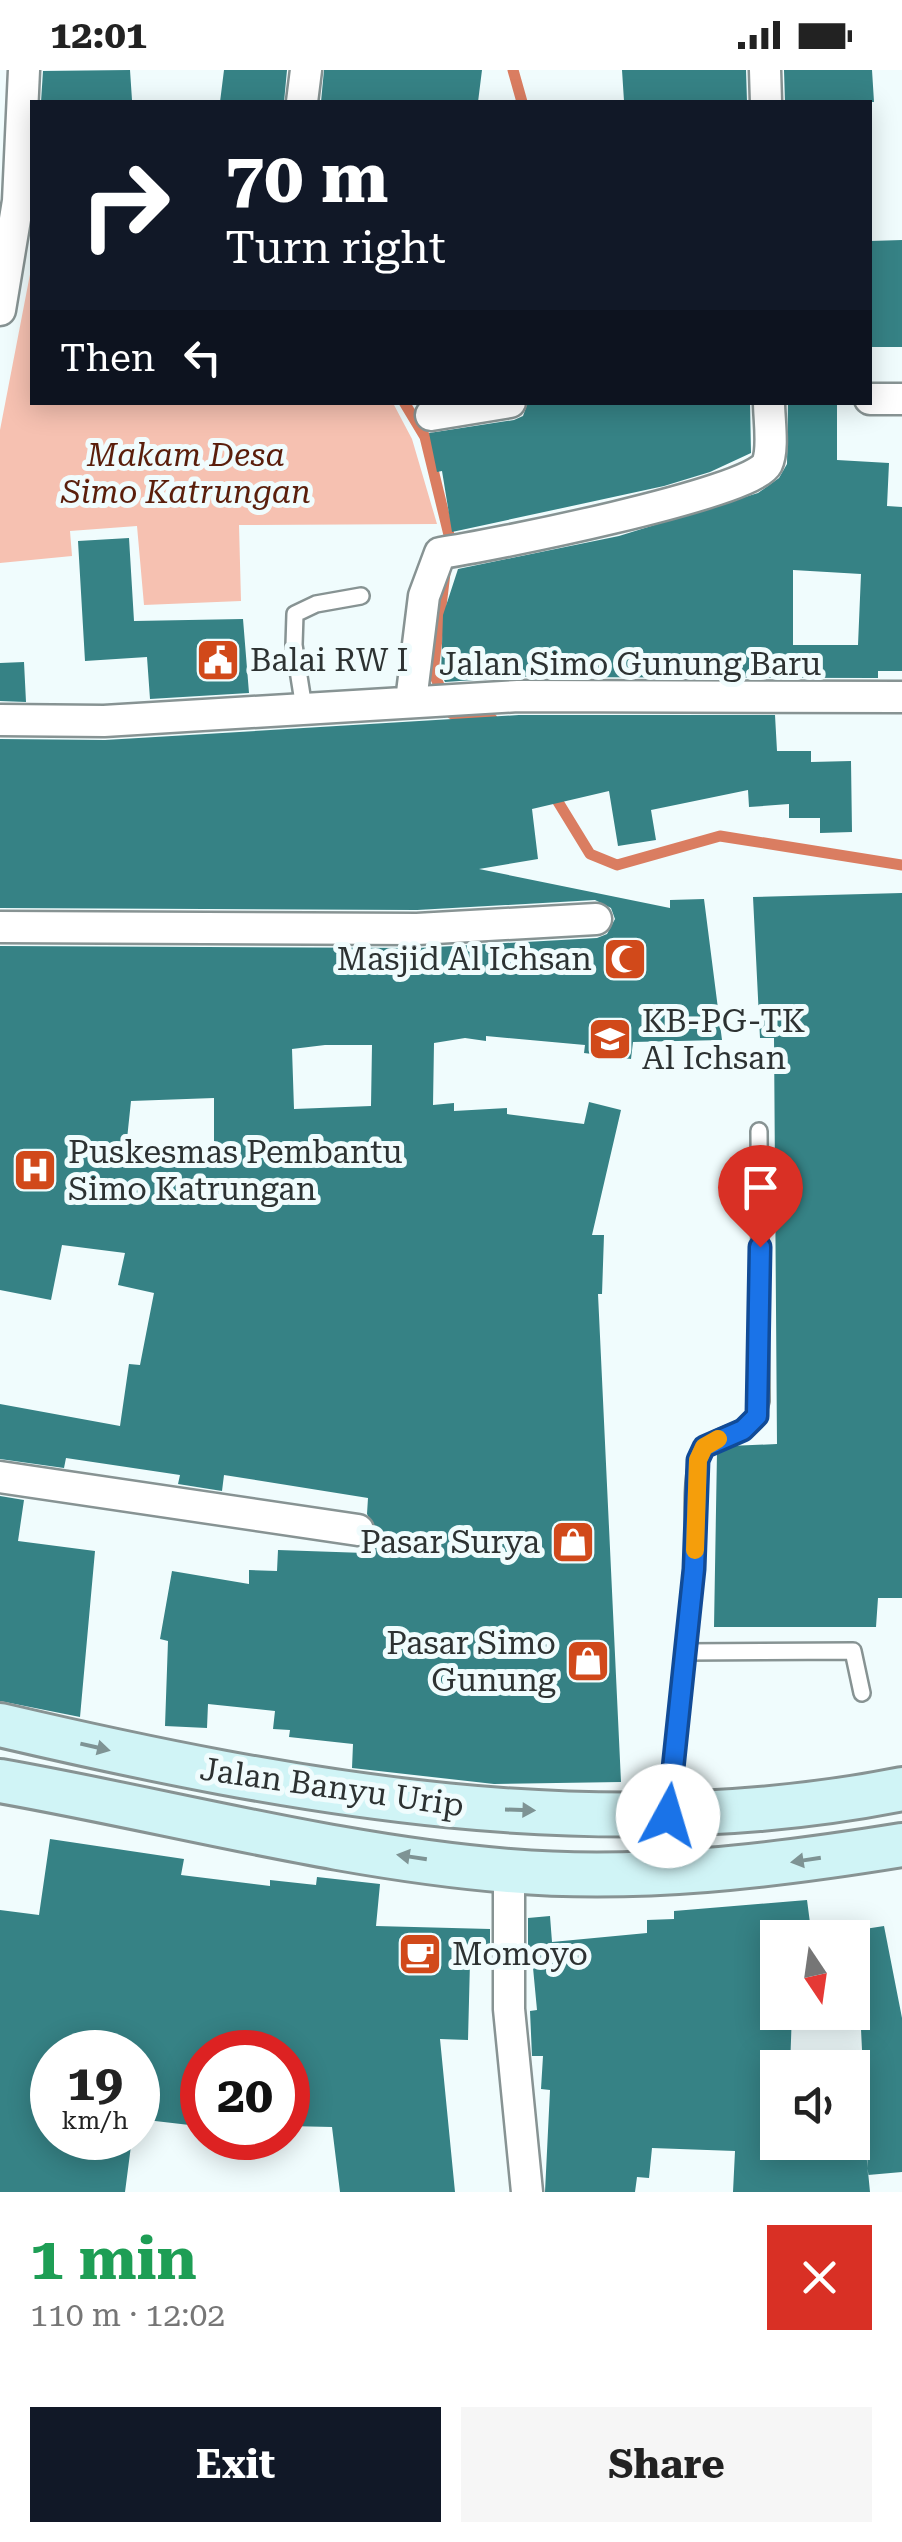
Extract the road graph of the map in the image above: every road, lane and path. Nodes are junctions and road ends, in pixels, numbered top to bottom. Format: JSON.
{"nodes":[{"id":1,"x":24,"y":70,"type":"edge"},
{"id":2,"x":306,"y":70,"type":"edge"},
{"id":3,"x":765,"y":70,"type":"edge"},
{"id":4,"x":302,"y":100,"type":"edge"},
{"id":5,"x":766,"y":100,"type":"edge"},
{"id":6,"x":0,"y":310,"type":"edge"},
{"id":7,"x":872,"y":399,"type":"edge"},
{"id":8,"x":902,"y":399,"type":"edge"},
{"id":9,"x":492,"y":405,"type":"edge"},
{"id":10,"x":769,"y":405,"type":"edge"},
{"id":11,"x":431,"y":415,"type":"dead end"},
{"id":12,"x":361,"y":596,"type":"dead end"},
{"id":13,"x":902,"y":697,"type":"edge"},
{"id":14,"x":434,"y":700,"type":"junction"},
{"id":15,"x":304,"y":708,"type":"junction"},
{"id":16,"x":0,"y":720,"type":"edge"},
{"id":17,"x":596,"y":919,"type":"dead end"},
{"id":18,"x":0,"y":927,"type":"edge"},
{"id":19,"x":759,"y":1131,"type":"dead end"},
{"id":20,"x":0,"y":1477,"type":"edge"},
{"id":21,"x":358,"y":1530,"type":"dead end"},
{"id":22,"x":685,"y":1652,"type":"junction"},
{"id":23,"x":862,"y":1693,"type":"dead end"},
{"id":24,"x":0,"y":1725,"type":"edge"},
{"id":25,"x":0,"y":1780,"type":"edge"},
{"id":26,"x":902,"y":1789,"type":"edge"},
{"id":27,"x":668,"y":1816,"type":"junction"},
{"id":28,"x":902,"y":1845,"type":"edge"},
{"id":29,"x":509,"y":1871,"type":"junction"},
{"id":30,"x":527,"y":2192,"type":"edge"}],
"edges":[{"from":1,"to":6,"type":"street"},
{"from":2,"to":4,"type":"street"},
{"from":3,"to":5,"type":"street"},
{"from":7,"to":8,"type":"street"},
{"from":9,"to":11,"type":"street"},
{"from":10,"to":14,"type":"street"},
{"from":12,"to":15,"type":"lane"},
{"from":13,"to":14,"type":"street","name":"Jalan Simo Gunung Baru"},
{"from":14,"to":15,"type":"street","name":"Jalan Simo Gunung Baru"},
{"from":15,"to":16,"type":"street","name":"Jalan Simo Gunung Baru"},
{"from":17,"to":18,"type":"street"},
{"from":19,"to":22,"type":"lane"},
{"from":20,"to":21,"type":"street"},
{"from":22,"to":23,"type":"lane"},
{"from":22,"to":27,"type":"lane"},
{"from":24,"to":27,"type":"main road","name":"Jalan Banyu Urip","one_way":true},
{"from":29,"to":25,"type":"main road","name":"Jalan Banyu Urip","one_way":true},
{"from":26,"to":27,"type":"main road","name":"Jalan Banyu Urip"},
{"from":28,"to":29,"type":"main road","name":"Jalan Banyu Urip","one_way":true},
{"from":29,"to":30,"type":"street"}]}
